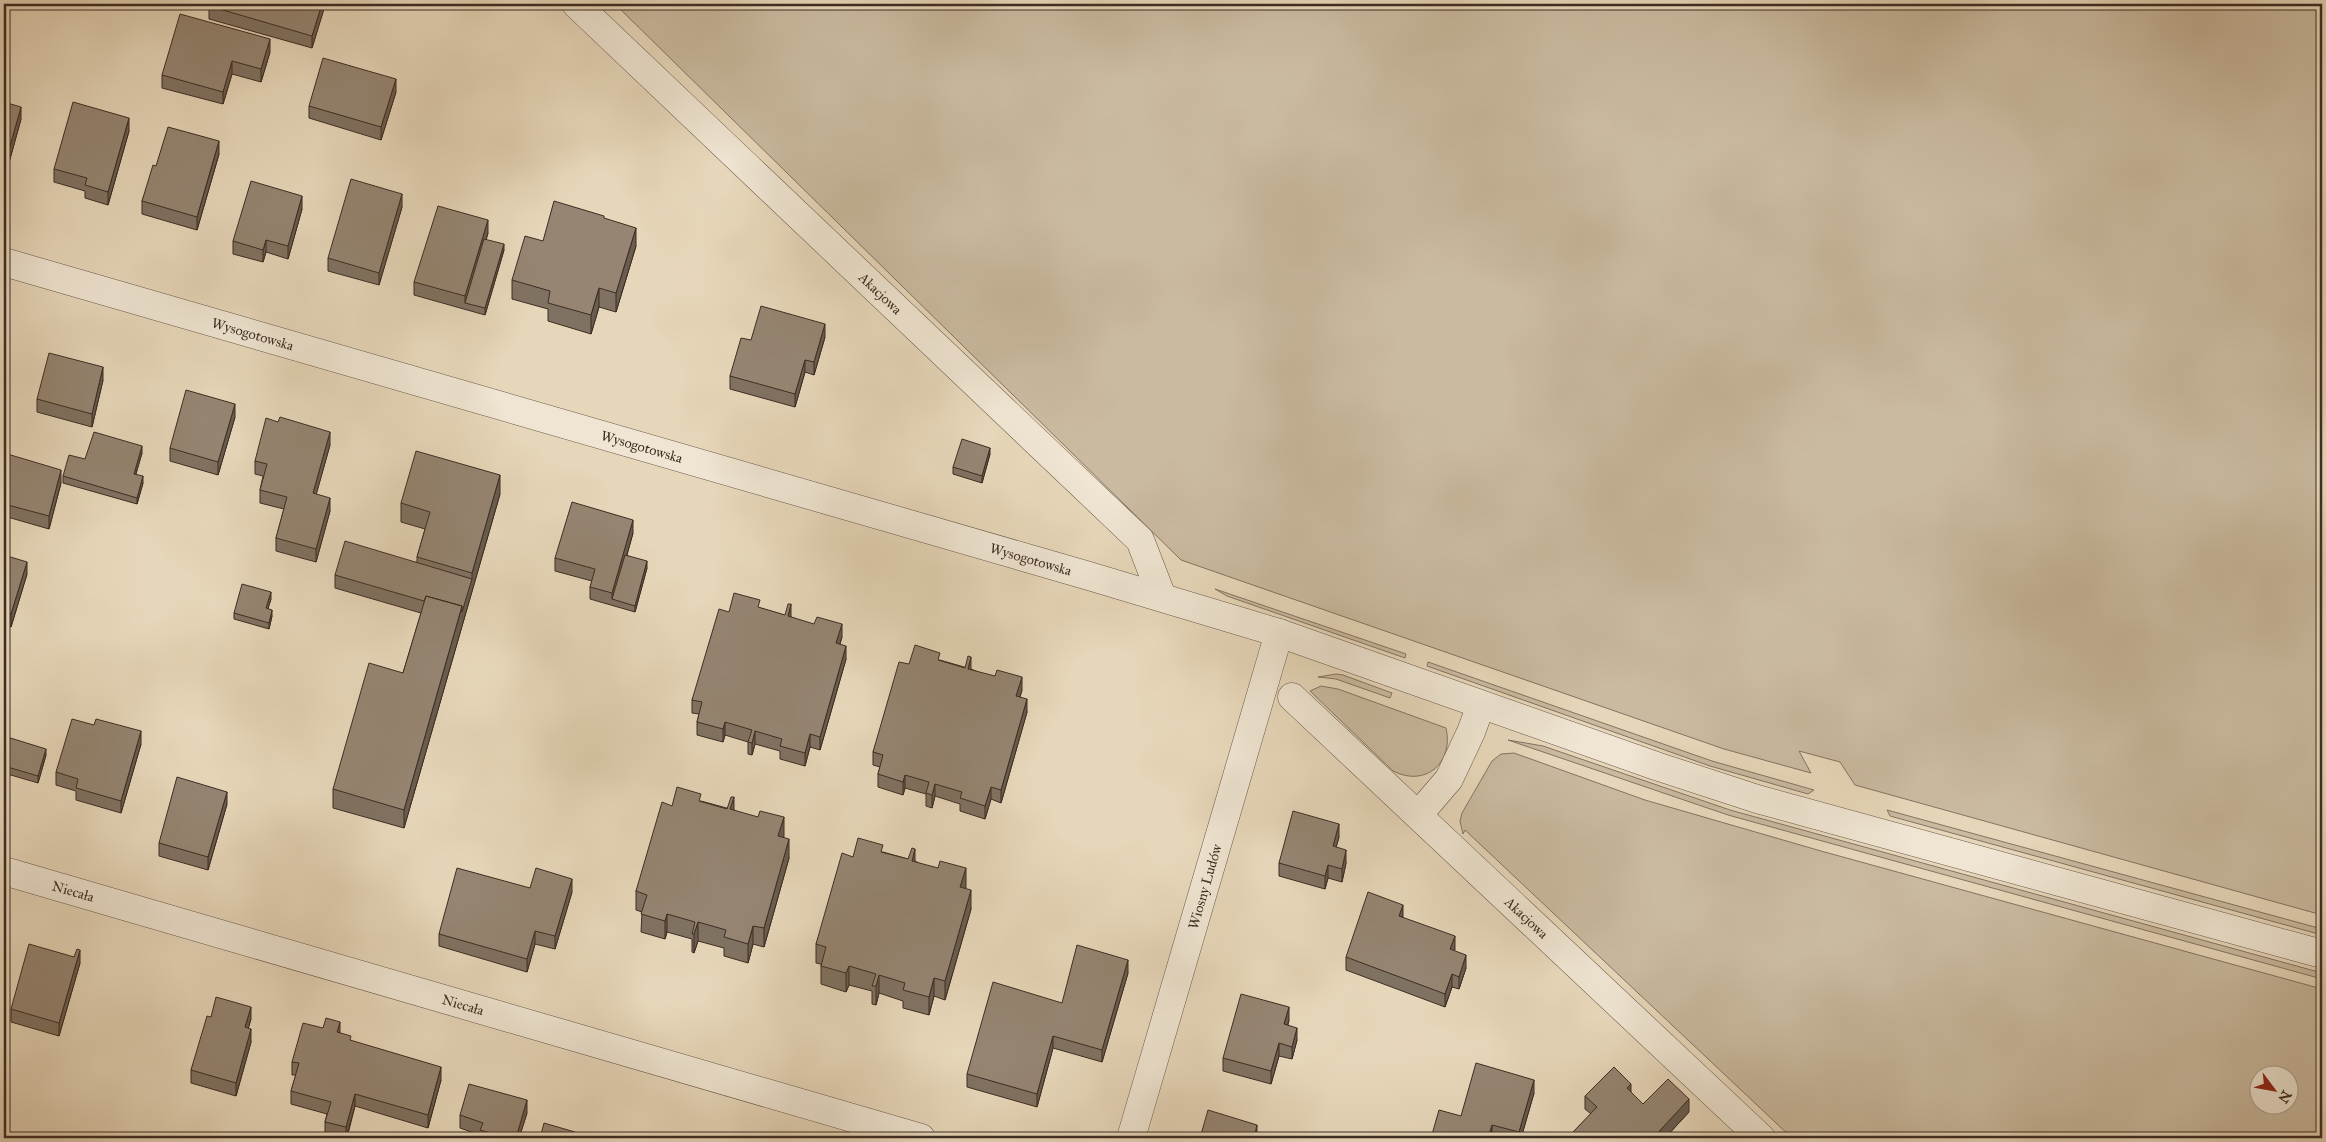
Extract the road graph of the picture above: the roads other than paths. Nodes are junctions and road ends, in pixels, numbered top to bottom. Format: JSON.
{"nodes":[{"id":1,"x":576,"y":4,"type":"edge"},
{"id":2,"x":4,"y":262,"type":"edge"},
{"id":3,"x":1162,"y":597,"type":"junction"},
{"id":4,"x":1279,"y":633,"type":"junction"},
{"id":5,"x":1292,"y":697,"type":"dead end"},
{"id":6,"x":1481,"y":705,"type":"junction"},
{"id":7,"x":1419,"y":814,"type":"junction"},
{"id":8,"x":4,"y":871,"type":"edge"},
{"id":9,"x":2322,"y":954,"type":"edge"},
{"id":10,"x":921,"y":1138,"type":"edge"},
{"id":11,"x":1131,"y":1138,"type":"edge"},
{"id":12,"x":1762,"y":1138,"type":"edge"}],
"edges":[{"from":1,"to":3,"type":"street","name":"Akacjowa"},
{"from":2,"to":3,"type":"street","name":"Wysogotowska"},
{"from":3,"to":4,"type":"street","name":"Wysogotowska"},
{"from":4,"to":6,"type":"street","name":"Wysogotowska"},
{"from":4,"to":11,"type":"street","name":"Wiosny Ludów"},
{"from":5,"to":7,"type":"street","name":"Akacjowa"},
{"from":6,"to":7,"type":"street"},
{"from":6,"to":9,"type":"street","name":"Wysogotowska"},
{"from":7,"to":12,"type":"street","name":"Akacjowa"},
{"from":8,"to":10,"type":"street","name":"Niecała"}]}
